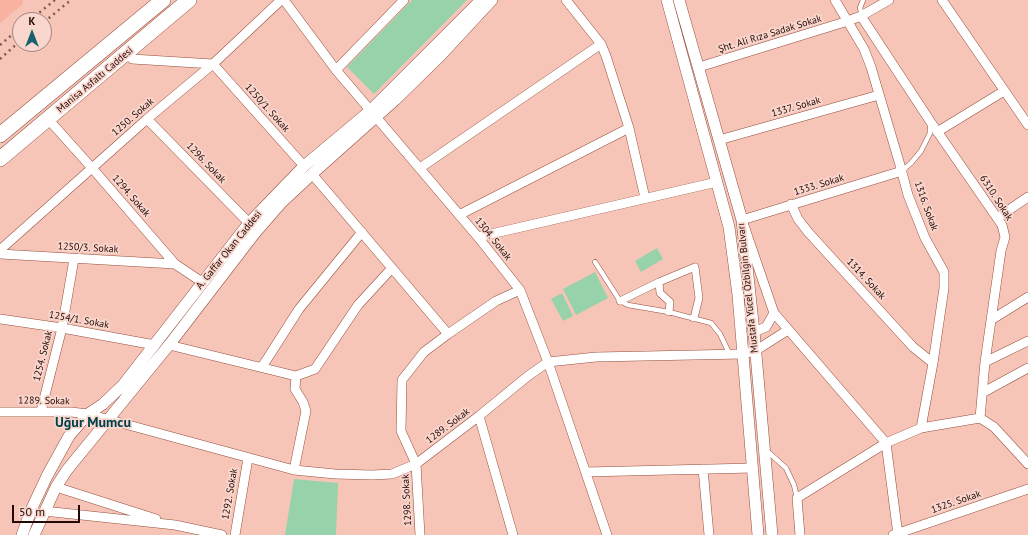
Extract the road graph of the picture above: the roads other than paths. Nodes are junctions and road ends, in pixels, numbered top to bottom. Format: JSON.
{"nodes":[{"id":1,"x":163,"y":0,"type":"edge"},
{"id":2,"x":189,"y":0,"type":"edge"},
{"id":3,"x":281,"y":0,"type":"edge"},
{"id":4,"x":284,"y":0,"type":"edge"},
{"id":5,"x":404,"y":0,"type":"edge"},
{"id":6,"x":481,"y":0,"type":"edge"},
{"id":7,"x":492,"y":0,"type":"edge"},
{"id":8,"x":566,"y":0,"type":"edge"},
{"id":9,"x":667,"y":0,"type":"edge"},
{"id":10,"x":679,"y":0,"type":"edge"},
{"id":11,"x":835,"y":0,"type":"edge"},
{"id":12,"x":863,"y":0,"type":"edge"},
{"id":13,"x":889,"y":0,"type":"edge"},
{"id":14,"x":942,"y":0,"type":"edge"},
{"id":15,"x":861,"y":15,"type":"junction"},
{"id":16,"x":848,"y":21,"type":"junction"},
{"id":17,"x":601,"y":44,"type":"junction"},
{"id":18,"x":132,"y":59,"type":"dead end"},
{"id":19,"x":213,"y":64,"type":"junction"},
{"id":20,"x":699,"y":68,"type":"junction"},
{"id":21,"x":336,"y":70,"type":"junction"},
{"id":22,"x":1004,"y":91,"type":"junction"},
{"id":23,"x":879,"y":95,"type":"junction"},
{"id":24,"x":374,"y":114,"type":"junction"},
{"id":25,"x":48,"y":119,"type":"junction"},
{"id":26,"x":147,"y":119,"type":"junction"},
{"id":27,"x":930,"y":121,"type":"junction"},
{"id":28,"x":1028,"y":125,"type":"edge"},
{"id":29,"x":629,"y":128,"type":"junction"},
{"id":30,"x":937,"y":132,"type":"junction"},
{"id":31,"x":0,"y":135,"type":"edge"},
{"id":32,"x":719,"y":140,"type":"junction"},
{"id":33,"x":0,"y":159,"type":"edge"},
{"id":34,"x":304,"y":166,"type":"junction"},
{"id":35,"x":92,"y":168,"type":"junction"},
{"id":36,"x":420,"y":168,"type":"junction"},
{"id":37,"x":902,"y":171,"type":"junction"},
{"id":38,"x":312,"y":174,"type":"junction"},
{"id":39,"x":717,"y":182,"type":"junction"},
{"id":40,"x":1028,"y":196,"type":"edge"},
{"id":41,"x":645,"y":198,"type":"junction"},
{"id":42,"x":792,"y":204,"type":"junction"},
{"id":43,"x":459,"y":215,"type":"junction"},
{"id":44,"x":997,"y":218,"type":"junction"},
{"id":45,"x":742,"y":220,"type":"junction"},
{"id":46,"x":249,"y":223,"type":"junction"},
{"id":47,"x":362,"y":232,"type":"junction"},
{"id":48,"x":478,"y":237,"type":"junction"},
{"id":49,"x":0,"y":250,"type":"edge"},
{"id":50,"x":0,"y":254,"type":"edge"},
{"id":51,"x":74,"y":259,"type":"junction"},
{"id":52,"x":595,"y":262,"type":"dead end"},
{"id":53,"x":175,"y":264,"type":"junction"},
{"id":54,"x":392,"y":268,"type":"junction"},
{"id":55,"x":202,"y":282,"type":"junction"},
{"id":56,"x":659,"y":282,"type":"junction"},
{"id":57,"x":520,"y":290,"type":"junction"},
{"id":58,"x":1028,"y":297,"type":"edge"},
{"id":59,"x":620,"y":301,"type":"junction"},
{"id":60,"x":669,"y":312,"type":"junction"},
{"id":61,"x":774,"y":313,"type":"junction"},
{"id":62,"x":694,"y":318,"type":"junction"},
{"id":63,"x":0,"y":319,"type":"edge"},
{"id":64,"x":991,"y":320,"type":"junction"},
{"id":65,"x":62,"y":328,"type":"junction"},
{"id":66,"x":788,"y":330,"type":"junction"},
{"id":67,"x":754,"y":332,"type":"junction"},
{"id":68,"x":448,"y":334,"type":"junction"},
{"id":69,"x":1028,"y":341,"type":"edge"},
{"id":70,"x":155,"y":345,"type":"junction"},
{"id":71,"x":169,"y":345,"type":"junction"},
{"id":72,"x":755,"y":351,"type":"junction"},
{"id":73,"x":743,"y":354,"type":"junction"},
{"id":74,"x":730,"y":355,"type":"junction"},
{"id":75,"x":548,"y":362,"type":"junction"},
{"id":76,"x":933,"y":362,"type":"junction"},
{"id":77,"x":985,"y":362,"type":"junction"},
{"id":78,"x":262,"y":367,"type":"junction"},
{"id":79,"x":1028,"y":368,"type":"edge"},
{"id":80,"x":296,"y":376,"type":"junction"},
{"id":81,"x":982,"y":393,"type":"junction"},
{"id":82,"x":41,"y":411,"type":"junction"},
{"id":83,"x":0,"y":412,"type":"edge"},
{"id":84,"x":88,"y":414,"type":"junction"},
{"id":85,"x":479,"y":416,"type":"junction"},
{"id":86,"x":980,"y":418,"type":"junction"},
{"id":87,"x":108,"y":420,"type":"junction"},
{"id":88,"x":921,"y":428,"type":"junction"},
{"id":89,"x":886,"y":443,"type":"junction"},
{"id":90,"x":764,"y":448,"type":"junction"},
{"id":91,"x":248,"y":458,"type":"junction"},
{"id":92,"x":416,"y":464,"type":"junction"},
{"id":93,"x":1028,"y":464,"type":"edge"},
{"id":94,"x":753,"y":468,"type":"junction"},
{"id":95,"x":703,"y":469,"type":"junction"},
{"id":96,"x":294,"y":470,"type":"junction"},
{"id":97,"x":586,"y":472,"type":"junction"},
{"id":98,"x":56,"y":487,"type":"junction"},
{"id":99,"x":1028,"y":489,"type":"edge"},
{"id":100,"x":797,"y":498,"type":"junction"},
{"id":101,"x":44,"y":511,"type":"junction"},
{"id":102,"x":175,"y":525,"type":"junction"},
{"id":103,"x":22,"y":535,"type":"edge"},
{"id":104,"x":34,"y":535,"type":"edge"},
{"id":105,"x":222,"y":535,"type":"edge"},
{"id":106,"x":234,"y":535,"type":"edge"},
{"id":107,"x":420,"y":535,"type":"edge"},
{"id":108,"x":513,"y":535,"type":"edge"},
{"id":109,"x":607,"y":535,"type":"edge"},
{"id":110,"x":709,"y":535,"type":"edge"},
{"id":111,"x":758,"y":535,"type":"edge"},
{"id":112,"x":772,"y":535,"type":"edge"},
{"id":113,"x":800,"y":535,"type":"edge"},
{"id":114,"x":896,"y":535,"type":"edge"}],
"edges":[{"from":1,"to":31,"type":"highway","name":"Manisa Asfaltı Caddesi"},
{"from":2,"to":25,"type":"highway","name":"Manisa Asfaltı Caddesi"},
{"from":3,"to":19,"type":"street","name":"1250. Sokak"},
{"from":4,"to":21,"type":"street","name":"1304. Sokak"},
{"from":5,"to":21,"type":"street"},
{"from":6,"to":24,"type":"street","name":"A. Gaffar Okan Caddesi"},
{"from":7,"to":24,"type":"street","name":"A. Gaffar Okan Caddesi"},
{"from":8,"to":17,"type":"street"},
{"from":9,"to":39,"type":"street","name":"Mustafa Yücel Özbilgin Bulvarı"},
{"from":10,"to":20,"type":"street","name":"Mustafa Yücel Özbilgin Bulvarı"},
{"from":11,"to":16,"type":"street","name":"1316. Sokak"},
{"from":12,"to":15,"type":"lane"},
{"from":13,"to":15,"type":"street"},
{"from":14,"to":22,"type":"street"},
{"from":15,"to":16,"type":"street"},
{"from":15,"to":27,"type":"street","name":"6310. Sokak"},
{"from":16,"to":20,"type":"street","name":"Şht. Ali Rıza Sadak Sokak"},
{"from":16,"to":23,"type":"street","name":"1316. Sokak"},
{"from":17,"to":29,"type":"street"},
{"from":17,"to":36,"type":"street"},
{"from":18,"to":19,"type":"street"},
{"from":19,"to":26,"type":"street","name":"1250. Sokak"},
{"from":19,"to":34,"type":"street","name":"1250/1. Sokak"},
{"from":20,"to":32,"type":"street","name":"Mustafa Yücel Özbilgin Bulvarı"},
{"from":21,"to":24,"type":"street","name":"1304. Sokak"},
{"from":22,"to":28,"type":"street"},
{"from":22,"to":30,"type":"street"},
{"from":23,"to":32,"type":"street","name":"1337. Sokak"},
{"from":23,"to":37,"type":"street","name":"1316. Sokak"},
{"from":24,"to":34,"type":"street","name":"A. Gaffar Okan Caddesi"},
{"from":24,"to":36,"type":"street","name":"1304. Sokak"},
{"from":24,"to":38,"type":"street","name":"A. Gaffar Okan Caddesi"},
{"from":25,"to":33,"type":"highway","name":"Manisa Asfaltı Caddesi"},
{"from":25,"to":35,"type":"street","name":"1294. Sokak"},
{"from":26,"to":35,"type":"street","name":"1250. Sokak"},
{"from":26,"to":46,"type":"street","name":"1296. Sokak"},
{"from":27,"to":30,"type":"street","name":"6310. Sokak"},
{"from":27,"to":37,"type":"lane"},
{"from":29,"to":41,"type":"street"},
{"from":29,"to":43,"type":"street"},
{"from":30,"to":44,"type":"street","name":"6310. Sokak"},
{"from":32,"to":45,"type":"street","name":"Mustafa Yücel Özbilgin Bulvarı"},
{"from":34,"to":46,"type":"street","name":"A. Gaffar Okan Caddesi"},
{"from":35,"to":49,"type":"street","name":"1250. Sokak"},
{"from":35,"to":53,"type":"street","name":"1294. Sokak"},
{"from":36,"to":43,"type":"street","name":"1304. Sokak"},
{"from":37,"to":42,"type":"street","name":"1333. Sokak"},
{"from":37,"to":76,"type":"street","name":"1316. Sokak"},
{"from":38,"to":47,"type":"street"},
{"from":38,"to":71,"type":"street","name":"A. Gaffar Okan Caddesi"},
{"from":39,"to":41,"type":"street"},
{"from":39,"to":73,"type":"street","name":"Mustafa Yücel Özbilgin Bulvarı"},
{"from":40,"to":44,"type":"street"},
{"from":41,"to":48,"type":"street"},
{"from":42,"to":45,"type":"street","name":"1333. Sokak"},
{"from":42,"to":76,"type":"street","name":"1314. Sokak"},
{"from":43,"to":48,"type":"street","name":"1304. Sokak"},
{"from":44,"to":64,"type":"street","name":"6310. Sokak"},
{"from":45,"to":61,"type":"street"},
{"from":45,"to":67,"type":"street","name":"Mustafa Yücel Özbilgin Bulvarı"},
{"from":46,"to":55,"type":"street","name":"A. Gaffar Okan Caddesi"},
{"from":47,"to":54,"type":"street"},
{"from":47,"to":78,"type":"street"},
{"from":48,"to":57,"type":"street","name":"1304. Sokak"},
{"from":50,"to":51,"type":"street","name":"1250/3. Sokak"},
{"from":51,"to":53,"type":"street","name":"1250/3. Sokak"},
{"from":51,"to":65,"type":"street","name":"1254. Sokak"},
{"from":52,"to":59,"type":"lane"},
{"from":53,"to":55,"type":"street","name":"1294. Sokak"},
{"from":54,"to":68,"type":"street"},
{"from":54,"to":80,"type":"street"},
{"from":55,"to":70,"type":"street","name":"A. Gaffar Okan Caddesi"},
{"from":56,"to":59,"type":"street"},
{"from":56,"to":60,"type":"street"},
{"from":56,"to":62,"type":"street"},
{"from":57,"to":68,"type":"street"},
{"from":57,"to":75,"type":"street","name":"1304. Sokak"},
{"from":58,"to":64,"type":"street"},
{"from":59,"to":60,"type":"lane"},
{"from":60,"to":62,"type":"lane"},
{"from":61,"to":66,"type":"street"},
{"from":61,"to":67,"type":"street"},
{"from":62,"to":74,"type":"lane"},
{"from":63,"to":65,"type":"street","name":"1254/1. Sokak"},
{"from":64,"to":77,"type":"street","name":"6310. Sokak"},
{"from":65,"to":70,"type":"street","name":"1254/1. Sokak"},
{"from":65,"to":82,"type":"street","name":"1254. Sokak"},
{"from":66,"to":72,"type":"street"},
{"from":66,"to":89,"type":"street"},
{"from":67,"to":72,"type":"street","name":"Mustafa Yücel Özbilgin Bulvarı"},
{"from":68,"to":92,"type":"street"},
{"from":69,"to":77,"type":"street"},
{"from":70,"to":84,"type":"street","name":"A. Gaffar Okan Caddesi"},
{"from":71,"to":78,"type":"street"},
{"from":71,"to":87,"type":"street","name":"A. Gaffar Okan Caddesi"},
{"from":72,"to":73,"type":"street"},
{"from":72,"to":90,"type":"street","name":"Mustafa Yücel Özbilgin Bulvarı"},
{"from":73,"to":74,"type":"street"},
{"from":73,"to":94,"type":"street","name":"Mustafa Yücel Özbilgin Bulvarı"},
{"from":74,"to":75,"type":"street"},
{"from":75,"to":85,"type":"street","name":"1289. Sokak"},
{"from":75,"to":97,"type":"street","name":"1304. Sokak"},
{"from":76,"to":88,"type":"street","name":"1316. Sokak"},
{"from":77,"to":81,"type":"street","name":"6310. Sokak"},
{"from":78,"to":80,"type":"street"},
{"from":79,"to":81,"type":"street"},
{"from":80,"to":96,"type":"street"},
{"from":81,"to":86,"type":"street","name":"6310. Sokak"},
{"from":82,"to":83,"type":"street","name":"1289. Sokak"},
{"from":82,"to":84,"type":"street","name":"1289. Sokak"},
{"from":84,"to":87,"type":"street","name":"1289. Sokak"},
{"from":84,"to":103,"type":"street","name":"A. Gaffar Okan Caddesi"},
{"from":85,"to":92,"type":"street","name":"1289. Sokak"},
{"from":85,"to":108,"type":"street"},
{"from":86,"to":88,"type":"street"},
{"from":86,"to":93,"type":"street"},
{"from":87,"to":91,"type":"street","name":"1289. Sokak"},
{"from":87,"to":98,"type":"street","name":"A. Gaffar Okan Caddesi"},
{"from":88,"to":89,"type":"street"},
{"from":89,"to":100,"type":"street"},
{"from":89,"to":114,"type":"street"},
{"from":90,"to":100,"type":"lane"},
{"from":90,"to":112,"type":"street","name":"Mustafa Yücel Özbilgin Bulvarı"},
{"from":91,"to":96,"type":"street","name":"1289. Sokak"},
{"from":91,"to":106,"type":"street","name":"1292. Sokak"},
{"from":92,"to":96,"type":"street","name":"1289. Sokak"},
{"from":92,"to":107,"type":"street","name":"1298. Sokak"},
{"from":94,"to":95,"type":"street"},
{"from":94,"to":111,"type":"street","name":"Mustafa Yücel Özbilgin Bulvarı"},
{"from":95,"to":97,"type":"street"},
{"from":95,"to":110,"type":"street"},
{"from":97,"to":109,"type":"street","name":"1304. Sokak"},
{"from":98,"to":101,"type":"street","name":"A. Gaffar Okan Caddesi"},
{"from":98,"to":102,"type":"street"},
{"from":99,"to":114,"type":"street","name":"1325. Sokak"},
{"from":100,"to":113,"type":"street"},
{"from":101,"to":102,"type":"street"},
{"from":101,"to":104,"type":"street","name":"A. Gaffar Okan Caddesi"},
{"from":102,"to":105,"type":"street"}]}
